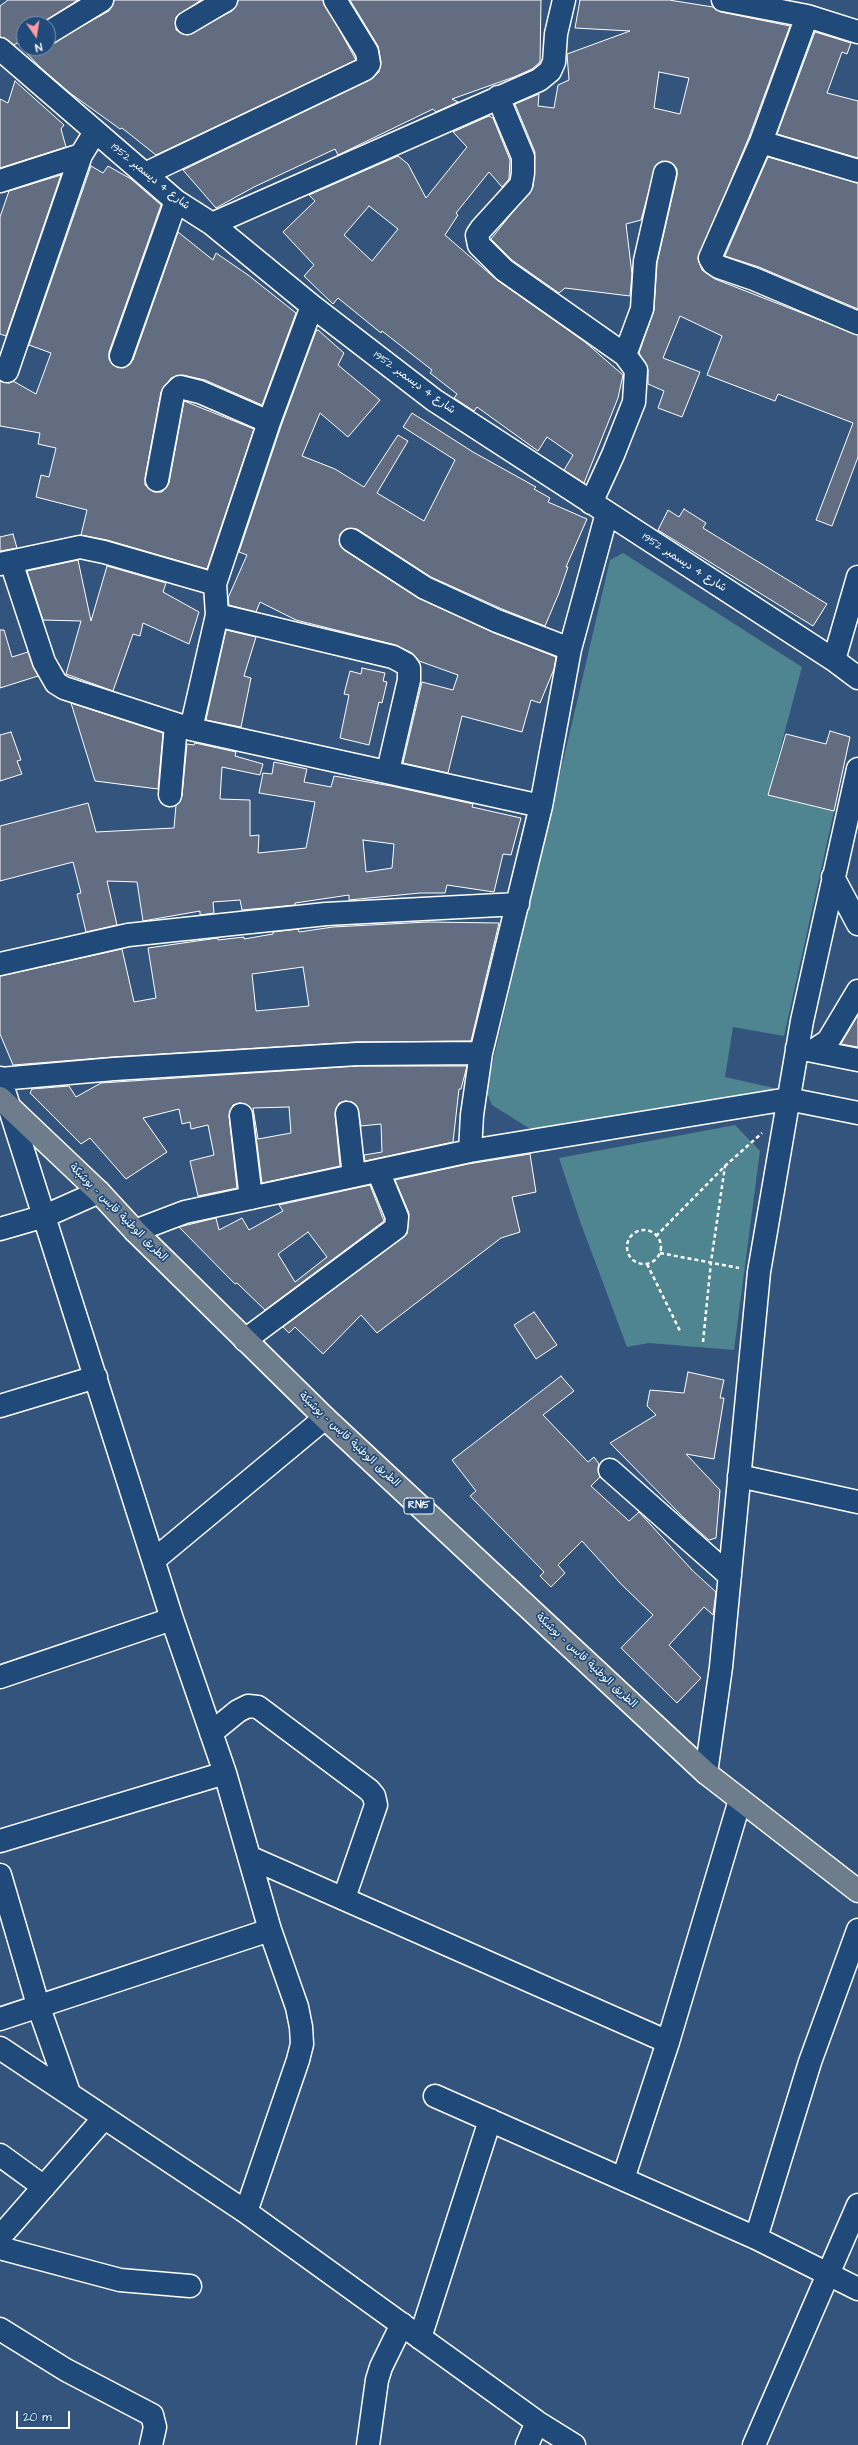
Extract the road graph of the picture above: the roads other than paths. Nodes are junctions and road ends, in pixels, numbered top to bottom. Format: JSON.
{"nodes":[{"id":1,"x":102,"y":0,"type":"edge"},
{"id":2,"x":226,"y":0,"type":"edge"},
{"id":3,"x":335,"y":0,"type":"edge"},
{"id":4,"x":564,"y":0,"type":"edge"},
{"id":5,"x":723,"y":0,"type":"edge"},
{"id":6,"x":807,"y":16,"type":"junction"},
{"id":7,"x":187,"y":23,"type":"dead end"},
{"id":8,"x":56,"y":28,"type":"edge"},
{"id":9,"x":858,"y":32,"type":"edge"},
{"id":10,"x":11,"y":51,"type":"edge"},
{"id":11,"x":498,"y":97,"type":"junction"},
{"id":12,"x":94,"y":132,"type":"junction"},
{"id":13,"x":761,"y":142,"type":"junction"},
{"id":14,"x":81,"y":155,"type":"junction"},
{"id":15,"x":858,"y":171,"type":"edge"},
{"id":16,"x":665,"y":173,"type":"dead end"},
{"id":17,"x":145,"y":174,"type":"junction"},
{"id":18,"x":0,"y":181,"type":"edge"},
{"id":19,"x":176,"y":201,"type":"junction"},
{"id":20,"x":212,"y":224,"type":"junction"},
{"id":21,"x":312,"y":306,"type":"junction"},
{"id":22,"x":858,"y":323,"type":"edge"},
{"id":23,"x":625,"y":355,"type":"junction"},
{"id":24,"x":122,"y":356,"type":"dead end"},
{"id":25,"x":7,"y":371,"type":"dead end"},
{"id":26,"x":269,"y":422,"type":"junction"},
{"id":27,"x":157,"y":480,"type":"dead end"},
{"id":28,"x":599,"y":508,"type":"junction"},
{"id":29,"x":352,"y":540,"type":"dead end"},
{"id":30,"x":6,"y":563,"type":"edge"},
{"id":31,"x":858,"y":577,"type":"edge"},
{"id":32,"x":215,"y":584,"type":"junction"},
{"id":33,"x":217,"y":615,"type":"junction"},
{"id":34,"x":570,"y":649,"type":"junction"},
{"id":35,"x":834,"y":660,"type":"junction"},
{"id":36,"x":858,"y":678,"type":"edge"},
{"id":37,"x":183,"y":726,"type":"junction"},
{"id":38,"x":858,"y":769,"type":"edge"},
{"id":39,"x":388,"y":771,"type":"junction"},
{"id":40,"x":170,"y":795,"type":"dead end"},
{"id":41,"x":541,"y":806,"type":"junction"},
{"id":42,"x":833,"y":877,"type":"junction"},
{"id":43,"x":518,"y":904,"type":"junction"},
{"id":44,"x":858,"y":924,"type":"edge"},
{"id":45,"x":0,"y":964,"type":"edge"},
{"id":46,"x":858,"y":991,"type":"edge"},
{"id":47,"x":805,"y":1050,"type":"junction"},
{"id":48,"x":481,"y":1053,"type":"junction"},
{"id":49,"x":858,"y":1060,"type":"edge"},
{"id":50,"x":0,"y":1079,"type":"edge"},
{"id":51,"x":788,"y":1099,"type":"junction"},
{"id":52,"x":5,"y":1103,"type":"edge"},
{"id":53,"x":347,"y":1113,"type":"dead end"},
{"id":54,"x":858,"y":1113,"type":"edge"},
{"id":55,"x":241,"y":1115,"type":"dead end"},
{"id":56,"x":472,"y":1115,"type":"junction"},
{"id":57,"x":498,"y":1147,"type":"junction"},
{"id":58,"x":470,"y":1151,"type":"junction"},
{"id":59,"x":378,"y":1171,"type":"junction"},
{"id":60,"x":354,"y":1176,"type":"junction"},
{"id":61,"x":99,"y":1192,"type":"junction"},
{"id":62,"x":251,"y":1198,"type":"junction"},
{"id":63,"x":45,"y":1216,"type":"junction"},
{"id":64,"x":0,"y":1230,"type":"edge"},
{"id":65,"x":134,"y":1231,"type":"junction"},
{"id":66,"x":245,"y":1340,"type":"junction"},
{"id":67,"x":96,"y":1377,"type":"junction"},
{"id":68,"x":0,"y":1406,"type":"edge"},
{"id":69,"x":325,"y":1418,"type":"junction"},
{"id":70,"x":610,"y":1470,"type":"dead end"},
{"id":71,"x":739,"y":1476,"type":"junction"},
{"id":72,"x":858,"y":1502,"type":"edge"},
{"id":73,"x":154,"y":1560,"type":"junction"},
{"id":74,"x":730,"y":1576,"type":"junction"},
{"id":75,"x":172,"y":1619,"type":"junction"},
{"id":76,"x":0,"y":1677,"type":"edge"},
{"id":77,"x":211,"y":1733,"type":"junction"},
{"id":78,"x":224,"y":1773,"type":"junction"},
{"id":79,"x":706,"y":1773,"type":"junction"},
{"id":80,"x":740,"y":1800,"type":"junction"},
{"id":81,"x":0,"y":1841,"type":"edge"},
{"id":82,"x":249,"y":1857,"type":"junction"},
{"id":83,"x":0,"y":1875,"type":"edge"},
{"id":84,"x":858,"y":1891,"type":"edge"},
{"id":85,"x":344,"y":1898,"type":"junction"},
{"id":86,"x":270,"y":1930,"type":"junction"},
{"id":87,"x":858,"y":1930,"type":"edge"},
{"id":88,"x":38,"y":2005,"type":"junction"},
{"id":89,"x":0,"y":2019,"type":"edge"},
{"id":90,"x":668,"y":2042,"type":"junction"},
{"id":91,"x":0,"y":2048,"type":"edge"},
{"id":92,"x":69,"y":2093,"type":"junction"},
{"id":93,"x":435,"y":2096,"type":"dead end"},
{"id":94,"x":104,"y":2118,"type":"junction"},
{"id":95,"x":490,"y":2120,"type":"junction"},
{"id":96,"x":0,"y":2155,"type":"edge"},
{"id":97,"x":623,"y":2178,"type":"junction"},
{"id":98,"x":44,"y":2187,"type":"junction"},
{"id":99,"x":858,"y":2205,"type":"edge"},
{"id":100,"x":246,"y":2212,"type":"junction"},
{"id":101,"x":0,"y":2237,"type":"edge"},
{"id":102,"x":756,"y":2238,"type":"junction"},
{"id":103,"x":0,"y":2248,"type":"edge"},
{"id":104,"x":829,"y":2275,"type":"junction"},
{"id":105,"x":190,"y":2286,"type":"dead end"},
{"id":106,"x":858,"y":2289,"type":"edge"},
{"id":107,"x":402,"y":2324,"type":"junction"},
{"id":108,"x":0,"y":2329,"type":"edge"},
{"id":109,"x":420,"y":2338,"type":"junction"},
{"id":110,"x":538,"y":2422,"type":"junction"},
{"id":111,"x":151,"y":2445,"type":"edge"},
{"id":112,"x":368,"y":2445,"type":"edge"},
{"id":113,"x":527,"y":2445,"type":"edge"},
{"id":114,"x":574,"y":2445,"type":"edge"},
{"id":115,"x":754,"y":2445,"type":"edge"}],
"edges":[{"from":1,"to":8,"type":"street"},
{"from":2,"to":7,"type":"street"},
{"from":3,"to":17,"type":"street"},
{"from":4,"to":11,"type":"street"},
{"from":5,"to":6,"type":"street"},
{"from":6,"to":9,"type":"street"},
{"from":6,"to":13,"type":"street"},
{"from":10,"to":12,"type":"street","name":"شارع 4 ديسمبر 1952"},
{"from":11,"to":20,"type":"street"},
{"from":11,"to":23,"type":"street"},
{"from":12,"to":14,"type":"street"},
{"from":12,"to":17,"type":"street","name":"شارع 4 ديسمبر 1952"},
{"from":13,"to":15,"type":"street"},
{"from":13,"to":22,"type":"street"},
{"from":14,"to":18,"type":"street"},
{"from":14,"to":25,"type":"street"},
{"from":16,"to":23,"type":"street"},
{"from":17,"to":19,"type":"street","name":"شارع 4 ديسمبر 1952"},
{"from":19,"to":20,"type":"street","name":"شارع 4 ديسمبر 1952"},
{"from":19,"to":24,"type":"street"},
{"from":20,"to":21,"type":"street","name":"شارع 4 ديسمبر 1952"},
{"from":21,"to":26,"type":"street"},
{"from":21,"to":28,"type":"street","name":"شارع 4 ديسمبر 1952"},
{"from":23,"to":28,"type":"street"},
{"from":26,"to":27,"type":"street"},
{"from":26,"to":32,"type":"street"},
{"from":28,"to":34,"type":"street"},
{"from":28,"to":35,"type":"street","name":"شارع 4 ديسمبر 1952"},
{"from":29,"to":34,"type":"street"},
{"from":30,"to":32,"type":"street"},
{"from":30,"to":37,"type":"street"},
{"from":31,"to":35,"type":"street"},
{"from":32,"to":33,"type":"street"},
{"from":33,"to":37,"type":"street"},
{"from":33,"to":39,"type":"street"},
{"from":34,"to":41,"type":"street"},
{"from":35,"to":36,"type":"street","name":"شارع 4 ديسمبر 1952"},
{"from":37,"to":39,"type":"street"},
{"from":37,"to":40,"type":"street"},
{"from":38,"to":42,"type":"street"},
{"from":39,"to":41,"type":"street"},
{"from":41,"to":43,"type":"street"},
{"from":42,"to":44,"type":"street"},
{"from":42,"to":47,"type":"street"},
{"from":43,"to":45,"type":"street"},
{"from":43,"to":48,"type":"street"},
{"from":46,"to":47,"type":"street"},
{"from":47,"to":49,"type":"street"},
{"from":47,"to":51,"type":"street"},
{"from":48,"to":50,"type":"street"},
{"from":48,"to":56,"type":"street"},
{"from":50,"to":52,"type":"street"},
{"from":51,"to":54,"type":"street"},
{"from":51,"to":57,"type":"street"},
{"from":51,"to":71,"type":"street"},
{"from":52,"to":61,"type":"main road","name":"الطريق الوطنية قابس - بوشبكة","number":"RN15"},
{"from":52,"to":63,"type":"street"},
{"from":53,"to":60,"type":"street"},
{"from":55,"to":62,"type":"street"},
{"from":56,"to":57,"type":"street"},
{"from":56,"to":58,"type":"street"},
{"from":57,"to":58,"type":"street"},
{"from":58,"to":59,"type":"street"},
{"from":59,"to":60,"type":"street"},
{"from":59,"to":66,"type":"street"},
{"from":60,"to":62,"type":"street"},
{"from":61,"to":63,"type":"street"},
{"from":61,"to":65,"type":"main road","name":"الطريق الوطنية قابس - بوشبكة","number":"RN15"},
{"from":62,"to":65,"type":"street"},
{"from":63,"to":64,"type":"street"},
{"from":63,"to":67,"type":"street"},
{"from":65,"to":66,"type":"main road","name":"الطريق الوطنية قابس - بوشبكة","number":"RN15"},
{"from":66,"to":69,"type":"main road","name":"الطريق الوطنية قابس - بوشبكة","number":"RN15"},
{"from":67,"to":68,"type":"street"},
{"from":67,"to":73,"type":"street"},
{"from":69,"to":73,"type":"street"},
{"from":69,"to":79,"type":"main road","name":"الطريق الوطنية قابس - بوشبكة","number":"RN15"},
{"from":70,"to":74,"type":"street"},
{"from":71,"to":72,"type":"street"},
{"from":71,"to":74,"type":"street"},
{"from":73,"to":75,"type":"street"},
{"from":74,"to":79,"type":"street"},
{"from":75,"to":76,"type":"street"},
{"from":75,"to":77,"type":"street"},
{"from":77,"to":78,"type":"street"},
{"from":77,"to":85,"type":"street"},
{"from":78,"to":81,"type":"street"},
{"from":78,"to":82,"type":"street"},
{"from":79,"to":80,"type":"main road","name":"الطريق الوطنية قابس - بوشبكة","number":"RN15"},
{"from":80,"to":84,"type":"main road","name":"الطريق الوطنية قابس - بوشبكة","number":"RN15"},
{"from":80,"to":90,"type":"street"},
{"from":82,"to":85,"type":"street"},
{"from":82,"to":86,"type":"street"},
{"from":83,"to":88,"type":"street"},
{"from":85,"to":90,"type":"street"},
{"from":86,"to":88,"type":"street"},
{"from":86,"to":100,"type":"street"},
{"from":87,"to":102,"type":"street"},
{"from":88,"to":89,"type":"street"},
{"from":88,"to":92,"type":"street"},
{"from":90,"to":97,"type":"street"},
{"from":91,"to":92,"type":"street"},
{"from":92,"to":94,"type":"street"},
{"from":93,"to":95,"type":"street"},
{"from":94,"to":98,"type":"street"},
{"from":94,"to":100,"type":"street"},
{"from":95,"to":97,"type":"street"},
{"from":95,"to":109,"type":"street"},
{"from":96,"to":98,"type":"street"},
{"from":97,"to":102,"type":"street"},
{"from":98,"to":101,"type":"street"},
{"from":99,"to":104,"type":"street"},
{"from":100,"to":107,"type":"street"},
{"from":102,"to":104,"type":"street"},
{"from":103,"to":105,"type":"street"},
{"from":104,"to":106,"type":"street"},
{"from":104,"to":115,"type":"street"},
{"from":107,"to":109,"type":"street"},
{"from":107,"to":112,"type":"street"},
{"from":108,"to":111,"type":"street"},
{"from":109,"to":110,"type":"street"},
{"from":110,"to":113,"type":"street"},
{"from":110,"to":114,"type":"street"}]}
